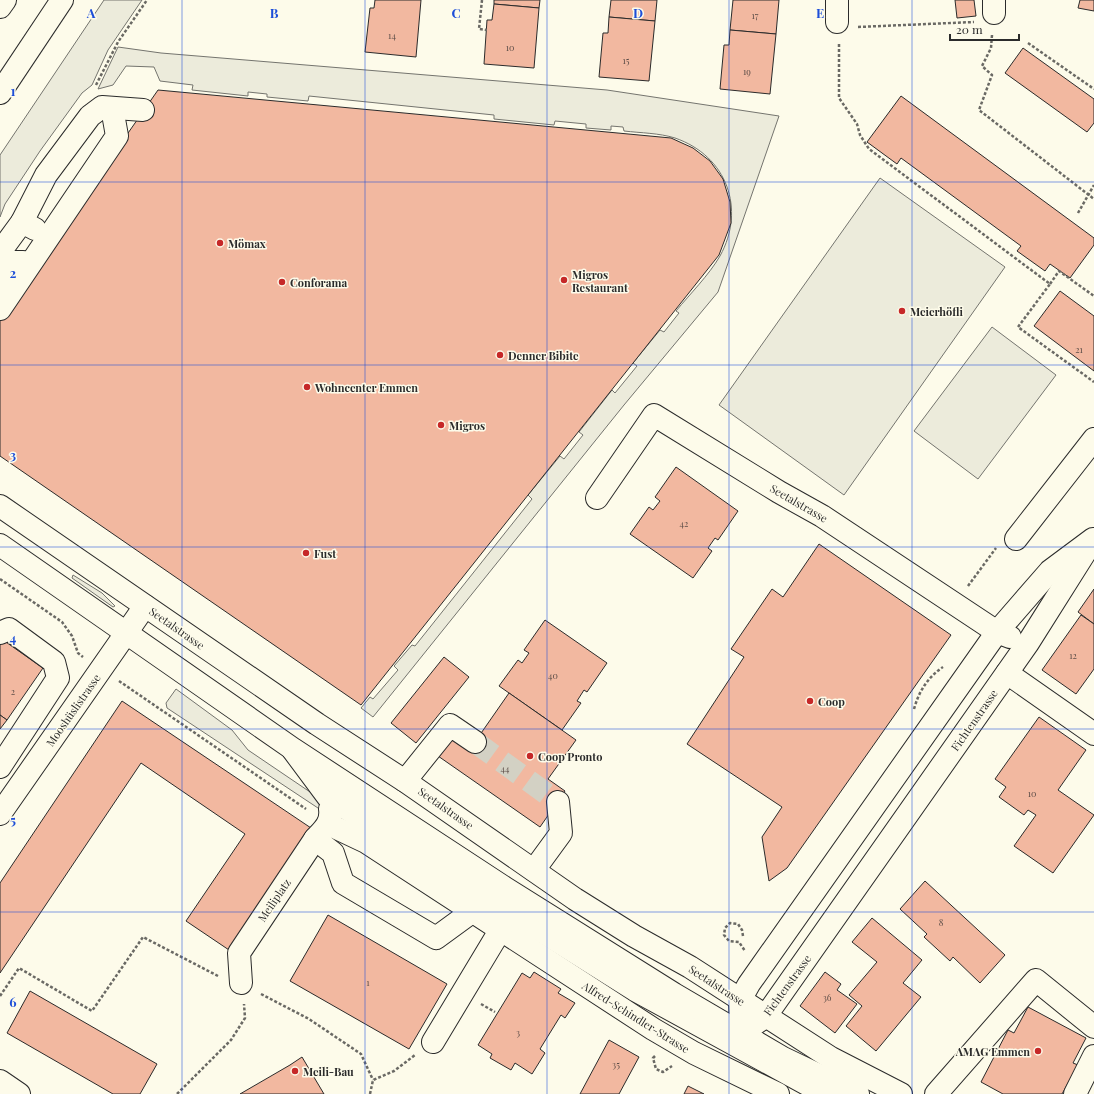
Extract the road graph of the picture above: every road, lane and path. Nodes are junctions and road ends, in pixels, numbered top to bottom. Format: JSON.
{"nodes":[{"id":1,"x":5,"y":0,"type":"edge"},
{"id":2,"x":62,"y":0,"type":"edge"},
{"id":3,"x":147,"y":0,"type":"edge"},
{"id":4,"x":482,"y":0,"type":"edge"},
{"id":5,"x":837,"y":0,"type":"edge"},
{"id":6,"x":0,"y":7,"type":"edge"},
{"id":7,"x":994,"y":12,"type":"edge"},
{"id":8,"x":837,"y":25,"type":"junction"},
{"id":9,"x":487,"y":30,"type":"dead end"},
{"id":10,"x":1028,"y":43,"type":"dead end"},
{"id":11,"x":1094,"y":89,"type":"edge"},
{"id":12,"x":0,"y":93,"type":"edge"},
{"id":13,"x":107,"y":107,"type":"junction"},
{"id":14,"x":144,"y":110,"type":"dead end"},
{"id":15,"x":1094,"y":185,"type":"edge"},
{"id":16,"x":1088,"y":194,"type":"junction"},
{"id":17,"x":1094,"y":199,"type":"edge"},
{"id":18,"x":1078,"y":213,"type":"dead end"},
{"id":19,"x":22,"y":222,"type":"junction"},
{"id":20,"x":50,"y":239,"type":"junction"},
{"id":21,"x":0,"y":252,"type":"edge"},
{"id":22,"x":29,"y":265,"type":"junction"},
{"id":23,"x":0,"y":280,"type":"edge"},
{"id":24,"x":1050,"y":284,"type":"junction"},
{"id":25,"x":1094,"y":296,"type":"edge"},
{"id":26,"x":0,"y":309,"type":"edge"},
{"id":27,"x":1094,"y":382,"type":"edge"},
{"id":28,"x":1094,"y":439,"type":"edge"},
{"id":29,"x":597,"y":498,"type":"dead end"},
{"id":30,"x":0,"y":506,"type":"edge"},
{"id":31,"x":1016,"y":539,"type":"joint"},
{"id":32,"x":1094,"y":539,"type":"edge"},
{"id":33,"x":0,"y":545,"type":"edge"},
{"id":34,"x":0,"y":578,"type":"edge"},
{"id":35,"x":969,"y":585,"type":"dead end"},
{"id":36,"x":145,"y":606,"type":"junction"},
{"id":37,"x":997,"y":632,"type":"junction"},
{"id":38,"x":0,"y":633,"type":"edge"},
{"id":39,"x":126,"y":633,"type":"junction"},
{"id":40,"x":1028,"y":643,"type":"junction"},
{"id":41,"x":102,"y":669,"type":"junction"},
{"id":42,"x":1007,"y":672,"type":"junction"},
{"id":43,"x":70,"y":715,"type":"junction"},
{"id":44,"x":33,"y":718,"type":"junction"},
{"id":45,"x":1094,"y":734,"type":"edge"},
{"id":46,"x":475,"y":742,"type":"tunnel mouth"},
{"id":47,"x":292,"y":749,"type":"junction"},
{"id":48,"x":0,"y":767,"type":"edge"},
{"id":49,"x":405,"y":780,"type":"junction"},
{"id":50,"x":328,"y":798,"type":"junction"},
{"id":51,"x":558,"y":802,"type":"tunnel mouth"},
{"id":52,"x":0,"y":814,"type":"edge"},
{"id":53,"x":322,"y":832,"type":"junction"},
{"id":54,"x":534,"y":870,"type":"junction"},
{"id":55,"x":473,"y":911,"type":"junction"},
{"id":56,"x":500,"y":929,"type":"junction"},
{"id":57,"x":743,"y":936,"type":"dead end"},
{"id":58,"x":744,"y":956,"type":"dead end"},
{"id":59,"x":241,"y":983,"type":"junction"},
{"id":60,"x":0,"y":996,"type":"edge"},
{"id":61,"x":740,"y":1000,"type":"junction"},
{"id":62,"x":765,"y":1017,"type":"junction"},
{"id":63,"x":1094,"y":1026,"type":"edge"},
{"id":64,"x":740,"y":1033,"type":"junction"},
{"id":65,"x":433,"y":1042,"type":"joint"},
{"id":66,"x":1094,"y":1056,"type":"edge"},
{"id":67,"x":767,"y":1064,"type":"junction"},
{"id":68,"x":373,"y":1080,"type":"junction"},
{"id":69,"x":0,"y":1081,"type":"edge"},
{"id":70,"x":767,"y":1092,"type":"edge"},
{"id":71,"x":19,"y":1094,"type":"edge"},
{"id":72,"x":177,"y":1094,"type":"edge"},
{"id":73,"x":370,"y":1094,"type":"edge"},
{"id":74,"x":825,"y":1094,"type":"edge"},
{"id":75,"x":858,"y":1094,"type":"edge"},
{"id":76,"x":901,"y":1094,"type":"edge"},
{"id":77,"x":936,"y":1094,"type":"edge"},
{"id":78,"x":1075,"y":1094,"type":"edge"}],
"edges":[{"from":1,"to":6,"type":"main road"},
{"from":2,"to":12,"type":"main road"},
{"from":3,"to":13,"type":"path"},
{"from":4,"to":9,"type":"path"},
{"from":5,"to":8,"type":"main road"},
{"from":7,"to":8,"type":"path"},
{"from":7,"to":16,"type":"path"},
{"from":8,"to":24,"type":"path"},
{"from":10,"to":11,"type":"path"},
{"from":13,"to":14,"type":"main road"},
{"from":13,"to":19,"type":"main road"},
{"from":13,"to":20,"type":"main road"},
{"from":15,"to":16,"type":"path"},
{"from":16,"to":17,"type":"path"},
{"from":16,"to":18,"type":"path"},
{"from":19,"to":20,"type":"main road"},
{"from":19,"to":21,"type":"main road"},
{"from":20,"to":22,"type":"main road"},
{"from":22,"to":23,"type":"main road"},
{"from":22,"to":26,"type":"main road"},
{"from":24,"to":25,"type":"path"},
{"from":24,"to":27,"type":"path"},
{"from":28,"to":31,"type":"main road"},
{"from":29,"to":37,"type":"main road","name":"Seetalstrasse"},
{"from":30,"to":36,"type":"main road","name":"Seetalstrasse"},
{"from":31,"to":35,"type":"path"},
{"from":32,"to":37,"type":"main road","name":"Fichtenstrasse"},
{"from":32,"to":40,"type":"main road","name":"Fichtenstrasse"},
{"from":33,"to":39,"type":"main road"},
{"from":34,"to":41,"type":"path"},
{"from":36,"to":39,"type":"main road","name":"Mooshüslistrasse"},
{"from":36,"to":49,"type":"main road","name":"Seetalstrasse"},
{"from":37,"to":40,"type":"main road","name":"Seetalstrasse"},
{"from":37,"to":61,"type":"main road","name":"Fichtenstrasse"},
{"from":38,"to":44,"type":"main road"},
{"from":39,"to":41,"type":"main road","name":"Mooshüslistrasse"},
{"from":39,"to":47,"type":"main road"},
{"from":40,"to":42,"type":"main road","name":"Fichtenstrasse"},
{"from":41,"to":43,"type":"main road","name":"Mooshüslistrasse"},
{"from":41,"to":53,"type":"path"},
{"from":42,"to":45,"type":"main road"},
{"from":42,"to":62,"type":"main road","name":"Fichtenstrasse"},
{"from":43,"to":44,"type":"main road"},
{"from":43,"to":52,"type":"main road","name":"Mooshüslistrasse"},
{"from":44,"to":48,"type":"main road"},
{"from":46,"to":49,"type":"main road"},
{"from":47,"to":50,"type":"main road"},
{"from":47,"to":64,"type":"main road"},
{"from":49,"to":54,"type":"main road","name":"Seetalstrasse"},
{"from":50,"to":53,"type":"main road"},
{"from":50,"to":67,"type":"main road"},
{"from":51,"to":54,"type":"main road"},
{"from":53,"to":55,"type":"main road","name":"Alfred-Schindler-Strasse"},
{"from":53,"to":55,"type":"main road"},
{"from":53,"to":59,"type":"main road","name":"Meiliplatz"},
{"from":54,"to":61,"type":"main road","name":"Seetalstrasse"},
{"from":55,"to":56,"type":"main road","name":"Alfred-Schindler-Strasse"},
{"from":56,"to":65,"type":"main road"},
{"from":56,"to":70,"type":"main road","name":"Alfred-Schindler-Strasse"},
{"from":57,"to":58,"type":"path"},
{"from":59,"to":60,"type":"path"},
{"from":59,"to":68,"type":"path"},
{"from":59,"to":72,"type":"path"},
{"from":61,"to":62,"type":"main road","name":"Seetalstrasse"},
{"from":61,"to":64,"type":"main road"},
{"from":62,"to":64,"type":"main road","name":"Fichtenstrasse"},
{"from":62,"to":76,"type":"main road","name":"Seetalstrasse"},
{"from":63,"to":77,"type":"main road"},
{"from":64,"to":67,"type":"main road"},
{"from":64,"to":75,"type":"main road"},
{"from":65,"to":68,"type":"path"},
{"from":66,"to":78,"type":"main road"},
{"from":67,"to":74,"type":"main road"},
{"from":68,"to":73,"type":"path"},
{"from":69,"to":71,"type":"main road"}]}
